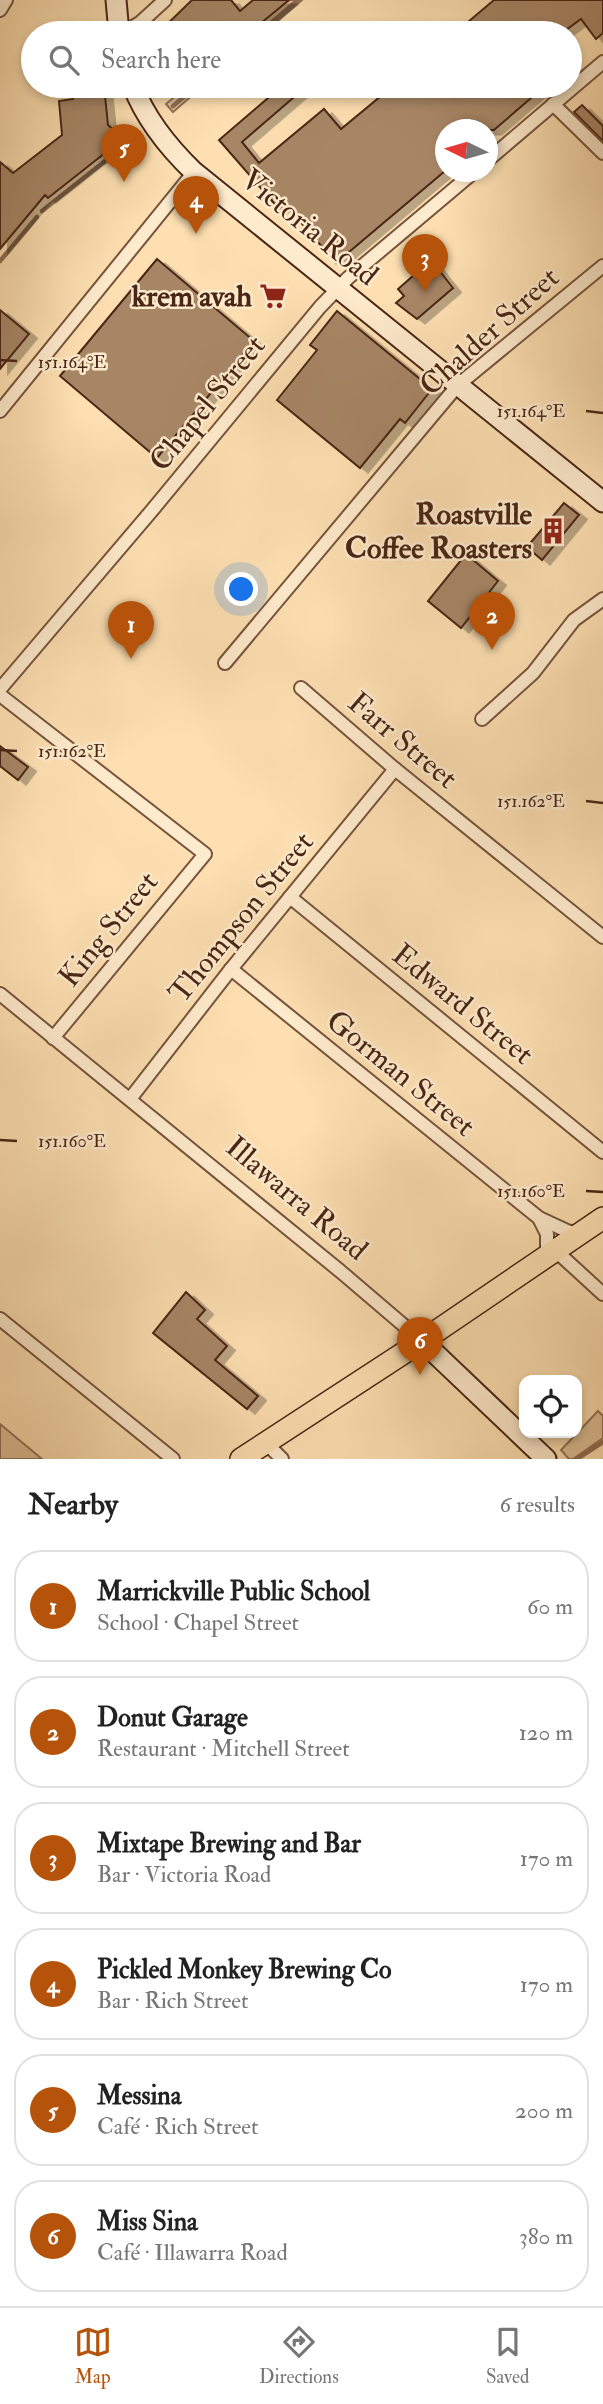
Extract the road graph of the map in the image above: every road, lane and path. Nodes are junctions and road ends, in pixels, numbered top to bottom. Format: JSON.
{"nodes":[{"id":1,"x":6,"y":0,"type":"edge"},
{"id":2,"x":116,"y":0,"type":"edge"},
{"id":3,"x":165,"y":0,"type":"edge"},
{"id":4,"x":0,"y":10,"type":"edge"},
{"id":5,"x":119,"y":21,"type":"edge"},
{"id":6,"x":142,"y":21,"type":"edge"},
{"id":7,"x":603,"y":62,"type":"edge"},
{"id":8,"x":582,"y":80,"type":"edge"},
{"id":9,"x":140,"y":98,"type":"edge"},
{"id":10,"x":560,"y":98,"type":"edge"},
{"id":11,"x":553,"y":104,"type":"junction"},
{"id":12,"x":498,"y":151,"type":"edge"},
{"id":13,"x":603,"y":153,"type":"edge"},
{"id":14,"x":194,"y":172,"type":"junction"},
{"id":15,"x":462,"y":182,"type":"edge"},
{"id":16,"x":603,"y":266,"type":"edge"},
{"id":17,"x":338,"y":288,"type":"junction"},
{"id":18,"x":458,"y":385,"type":"junction"},
{"id":19,"x":0,"y":411,"type":"edge"},
{"id":20,"x":603,"y":502,"type":"edge"},
{"id":21,"x":603,"y":599,"type":"edge"},
{"id":22,"x":225,"y":663,"type":"dead end"},
{"id":23,"x":301,"y":688,"type":"dead end"},
{"id":24,"x":0,"y":689,"type":"edge"},
{"id":25,"x":0,"y":695,"type":"edge"},
{"id":26,"x":482,"y":719,"type":"dead end"},
{"id":27,"x":395,"y":769,"type":"junction"},
{"id":28,"x":290,"y":897,"type":"junction"},
{"id":29,"x":603,"y":937,"type":"edge"},
{"id":30,"x":231,"y":969,"type":"junction"},
{"id":31,"x":0,"y":994,"type":"edge"},
{"id":32,"x":53,"y":1038,"type":"junction"},
{"id":33,"x":130,"y":1099,"type":"junction"},
{"id":34,"x":603,"y":1152,"type":"edge"},
{"id":35,"x":603,"y":1217,"type":"edge"},
{"id":36,"x":539,"y":1218,"type":"junction"},
{"id":37,"x":580,"y":1234,"type":"junction"},
{"id":38,"x":552,"y":1254,"type":"junction"},
{"id":39,"x":603,"y":1294,"type":"edge"},
{"id":40,"x":0,"y":1319,"type":"edge"},
{"id":41,"x":422,"y":1342,"type":"junction"},
{"id":42,"x":266,"y":1443,"type":"junction"},
{"id":43,"x":173,"y":1459,"type":"edge"},
{"id":44,"x":242,"y":1459,"type":"edge"},
{"id":45,"x":282,"y":1459,"type":"edge"},
{"id":46,"x":546,"y":1459,"type":"edge"}],
"edges":[{"from":1,"to":4,"type":"street"},
{"from":2,"to":5,"type":"main road"},
{"from":3,"to":6,"type":"street"},
{"from":7,"to":8,"type":"street"},
{"from":9,"to":14,"type":"main road","name":"Victoria Road"},
{"from":10,"to":11,"type":"street"},
{"from":11,"to":12,"type":"street"},
{"from":11,"to":13,"type":"street"},
{"from":14,"to":17,"type":"main road","name":"Victoria Road"},
{"from":14,"to":19,"type":"street"},
{"from":15,"to":17,"type":"street","name":"Chapel Street"},
{"from":16,"to":18,"type":"street","name":"Chalder Street"},
{"from":17,"to":18,"type":"main road","name":"Victoria Road"},
{"from":17,"to":24,"type":"street","name":"Chapel Street"},
{"from":18,"to":20,"type":"main road","name":"Victoria Road"},
{"from":18,"to":22,"type":"street","name":"Chalder Street"},
{"from":21,"to":26,"type":"street"},
{"from":23,"to":27,"type":"street","name":"Farr Street"},
{"from":25,"to":32,"type":"street","name":"King Street"},
{"from":27,"to":28,"type":"street","name":"Thompson Street"},
{"from":27,"to":29,"type":"street","name":"Farr Street"},
{"from":28,"to":30,"type":"street","name":"Thompson Street"},
{"from":28,"to":34,"type":"street","name":"Edward Street"},
{"from":30,"to":33,"type":"street","name":"Thompson Street"},
{"from":30,"to":36,"type":"street","name":"Gorman Street"},
{"from":31,"to":32,"type":"street","name":"Illawarra Road"},
{"from":32,"to":33,"type":"street","name":"Illawarra Road"},
{"from":33,"to":41,"type":"street","name":"Illawarra Road"},
{"from":35,"to":37,"type":"main road"},
{"from":36,"to":37,"type":"street","name":"Gorman Street"},
{"from":36,"to":38,"type":"street"},
{"from":37,"to":38,"type":"main road"},
{"from":38,"to":39,"type":"street"},
{"from":38,"to":41,"type":"main road"},
{"from":40,"to":43,"type":"street"},
{"from":41,"to":42,"type":"main road"},
{"from":41,"to":46,"type":"main road","name":"Illawarra Road"},
{"from":42,"to":44,"type":"main road"},
{"from":42,"to":45,"type":"street"}]}
